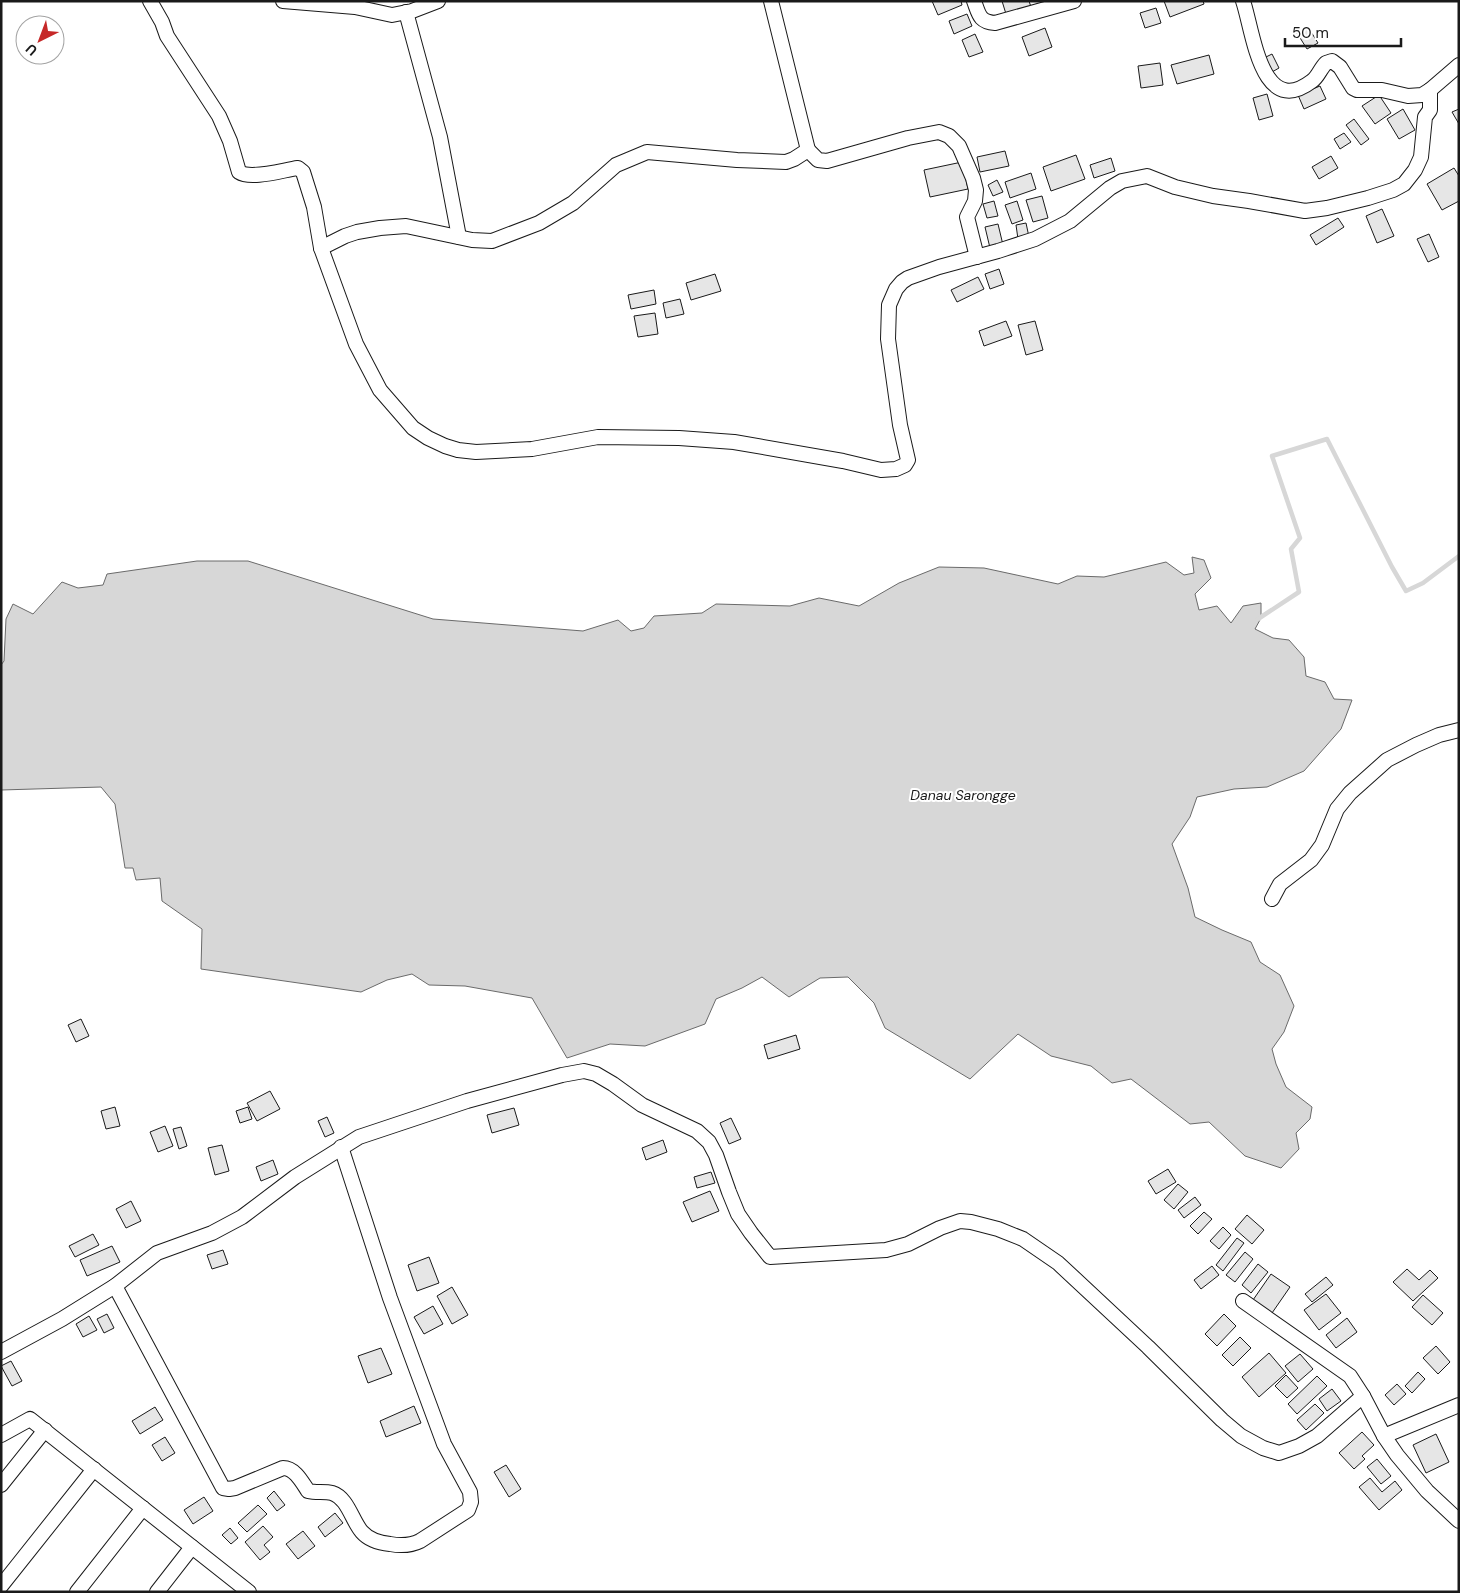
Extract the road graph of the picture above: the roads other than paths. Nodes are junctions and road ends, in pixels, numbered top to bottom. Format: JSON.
{"nodes":[{"id":1,"x":150,"y":1,"type":"edge"},
{"id":2,"x":283,"y":1,"type":"edge"},
{"id":3,"x":438,"y":1,"type":"edge"},
{"id":4,"x":771,"y":1,"type":"edge"},
{"id":5,"x":974,"y":1,"type":"edge"},
{"id":6,"x":1074,"y":1,"type":"edge"},
{"id":7,"x":1243,"y":1,"type":"edge"},
{"id":8,"x":406,"y":12,"type":"junction"},
{"id":9,"x":1459,"y":65,"type":"edge"},
{"id":10,"x":1430,"y":90,"type":"junction"},
{"id":11,"x":808,"y":150,"type":"junction"},
{"id":12,"x":460,"y":237,"type":"junction"},
{"id":13,"x":322,"y":248,"type":"junction"},
{"id":14,"x":978,"y":257,"type":"junction"},
{"id":15,"x":1459,"y":730,"type":"edge"},
{"id":16,"x":1272,"y":899,"type":"dead end"},
{"id":17,"x":341,"y":1147,"type":"junction"},
{"id":18,"x":115,"y":1286,"type":"junction"},
{"id":19,"x":1243,"y":1301,"type":"dead end"},
{"id":20,"x":1,"y":1352,"type":"edge"},
{"id":21,"x":1363,"y":1396,"type":"junction"},
{"id":22,"x":1459,"y":1405,"type":"edge"},
{"id":23,"x":45,"y":1430,"type":"junction"},
{"id":24,"x":1,"y":1435,"type":"edge"},
{"id":25,"x":1384,"y":1436,"type":"junction"},
{"id":26,"x":94,"y":1469,"type":"junction"},
{"id":27,"x":1,"y":1485,"type":"edge"},
{"id":28,"x":143,"y":1508,"type":"junction"},
{"id":29,"x":1459,"y":1521,"type":"edge"},
{"id":30,"x":192,"y":1547,"type":"junction"},
{"id":31,"x":1,"y":1586,"type":"edge"},
{"id":32,"x":242,"y":1590,"type":"edge"},
{"id":33,"x":77,"y":1592,"type":"edge"},
{"id":34,"x":157,"y":1592,"type":"edge"}],
"edges":[{"from":1,"to":13,"type":"street"},
{"from":2,"to":8,"type":"street"},
{"from":3,"to":8,"type":"street"},
{"from":4,"to":11,"type":"street"},
{"from":5,"to":6,"type":"street"},
{"from":7,"to":10,"type":"street"},
{"from":8,"to":12,"type":"street"},
{"from":9,"to":10,"type":"street"},
{"from":10,"to":14,"type":"street"},
{"from":11,"to":12,"type":"street"},
{"from":11,"to":14,"type":"street"},
{"from":12,"to":13,"type":"street"},
{"from":13,"to":14,"type":"street"},
{"from":15,"to":16,"type":"street"},
{"from":17,"to":18,"type":"street"},
{"from":17,"to":18,"type":"street"},
{"from":17,"to":21,"type":"street"},
{"from":18,"to":20,"type":"street"},
{"from":19,"to":21,"type":"street"},
{"from":21,"to":25,"type":"street"},
{"from":22,"to":25,"type":"street"},
{"from":23,"to":24,"type":"street"},
{"from":23,"to":26,"type":"street"},
{"from":23,"to":27,"type":"street"},
{"from":25,"to":29,"type":"street"},
{"from":26,"to":28,"type":"street"},
{"from":26,"to":31,"type":"street"},
{"from":28,"to":30,"type":"street"},
{"from":28,"to":33,"type":"street"},
{"from":30,"to":32,"type":"street"},
{"from":30,"to":34,"type":"street"}]}
